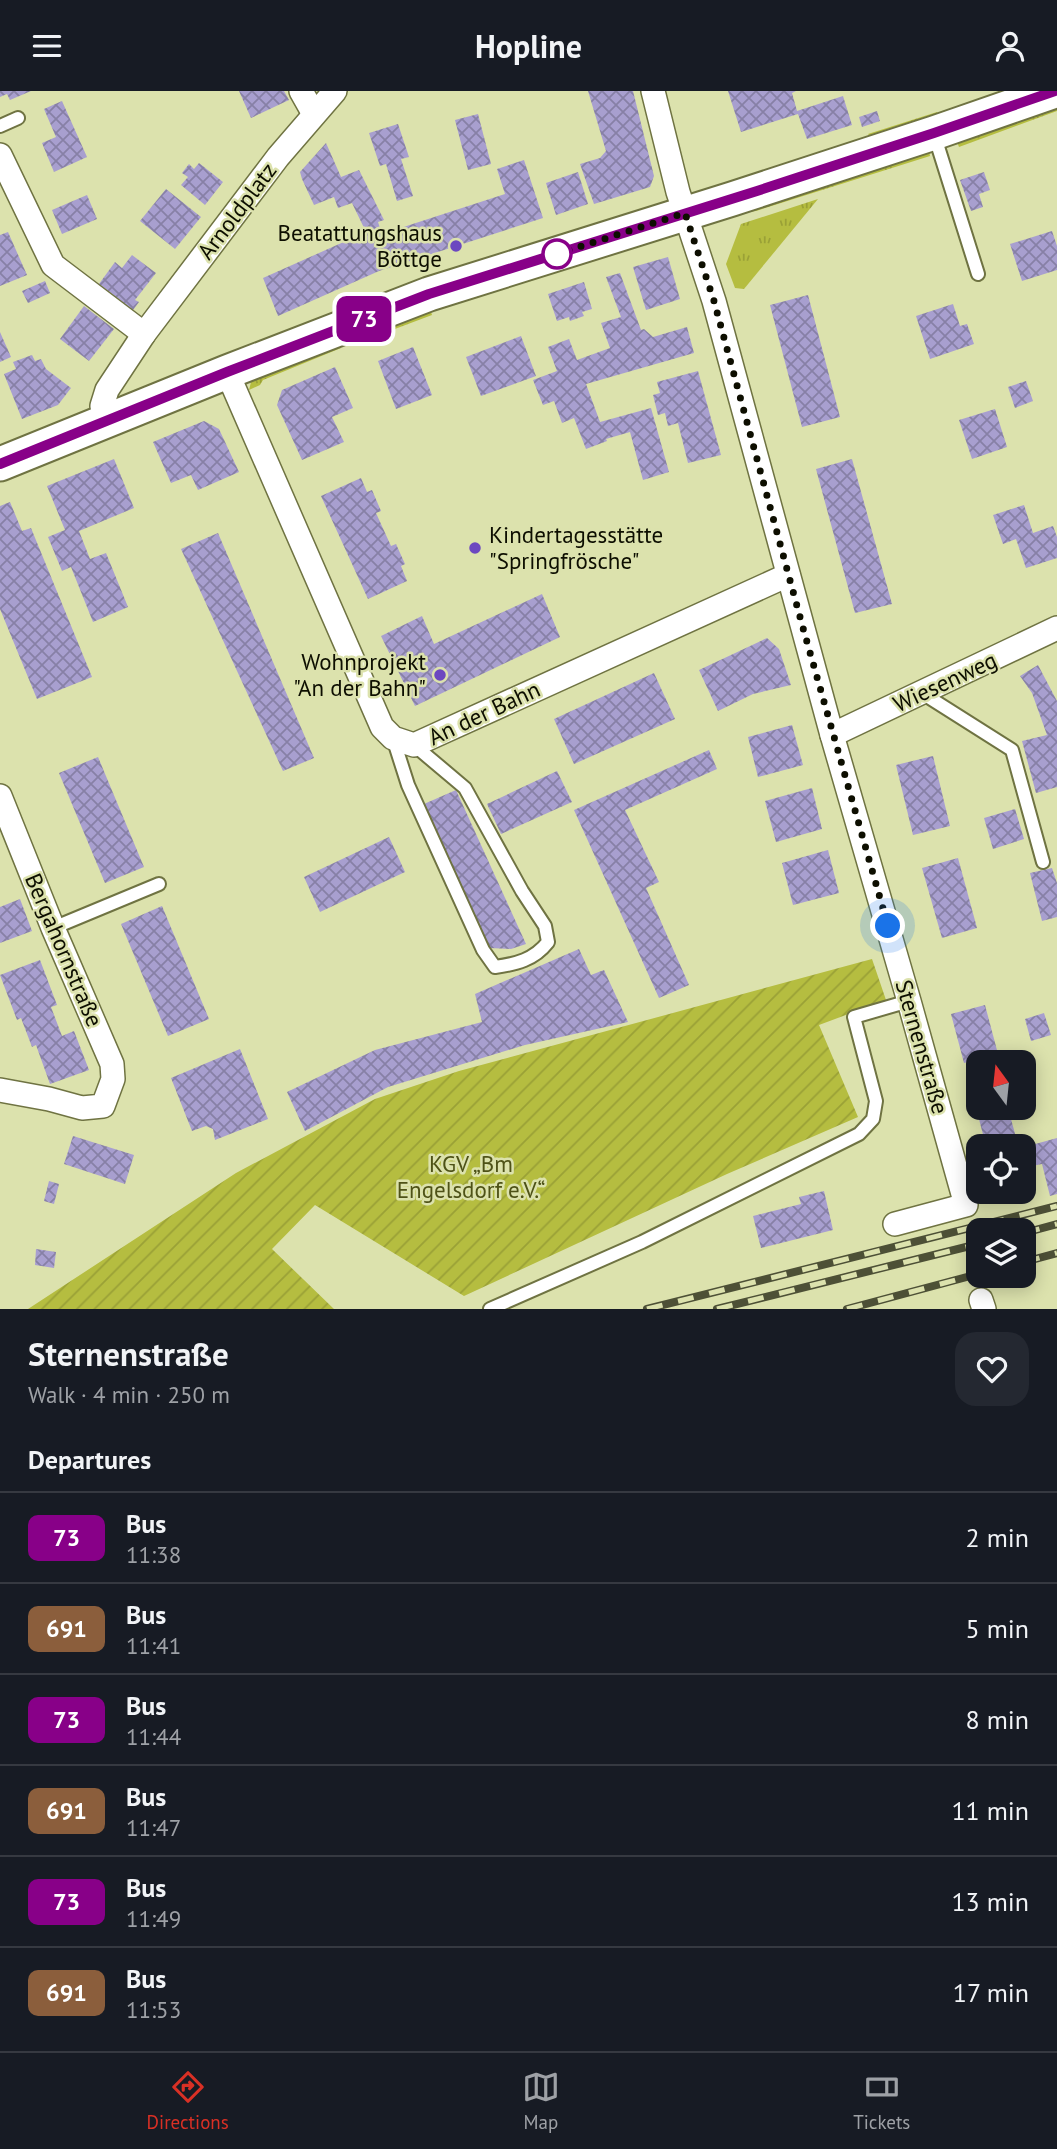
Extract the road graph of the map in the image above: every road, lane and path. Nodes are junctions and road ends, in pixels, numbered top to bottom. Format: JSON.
{"nodes":[{"id":1,"x":301,"y":91,"type":"edge"},
{"id":2,"x":335,"y":91,"type":"edge"},
{"id":3,"x":653,"y":91,"type":"edge"},
{"id":4,"x":1055,"y":91,"type":"edge"},
{"id":5,"x":313,"y":114,"type":"junction"},
{"id":6,"x":18,"y":118,"type":"dead end"},
{"id":7,"x":0,"y":126,"type":"edge"},
{"id":8,"x":934,"y":133,"type":"junction"},
{"id":9,"x":0,"y":155,"type":"edge"},
{"id":10,"x":685,"y":213,"type":"junction"},
{"id":11,"x":978,"y":274,"type":"dead end"},
{"id":12,"x":144,"y":334,"type":"junction"},
{"id":13,"x":227,"y":372,"type":"junction"},
{"id":14,"x":106,"y":421,"type":"junction"},
{"id":15,"x":0,"y":464,"type":"edge"},
{"id":16,"x":788,"y":575,"type":"junction"},
{"id":17,"x":1057,"y":628,"type":"edge"},
{"id":18,"x":922,"y":692,"type":"junction"},
{"id":19,"x":832,"y":735,"type":"junction"},
{"id":20,"x":403,"y":742,"type":"junction"},
{"id":21,"x":0,"y":796,"type":"edge"},
{"id":22,"x":1043,"y":862,"type":"dead end"},
{"id":23,"x":159,"y":884,"type":"dead end"},
{"id":24,"x":54,"y":928,"type":"junction"},
{"id":25,"x":909,"y":1001,"type":"junction"},
{"id":26,"x":0,"y":1090,"type":"edge"},
{"id":27,"x":895,"y":1224,"type":"dead end"},
{"id":28,"x":490,"y":1309,"type":"edge"}],
"edges":[{"from":1,"to":5,"type":"street"},
{"from":2,"to":5,"type":"street","name":"Arnoldplatz"},
{"from":3,"to":10,"type":"street","name":"Sternenstraße"},
{"from":4,"to":8,"type":"main road"},
{"from":5,"to":12,"type":"street","name":"Arnoldplatz"},
{"from":6,"to":7,"type":"lane"},
{"from":8,"to":10,"type":"main road"},
{"from":8,"to":11,"type":"lane"},
{"from":9,"to":12,"type":"street"},
{"from":10,"to":13,"type":"main road"},
{"from":10,"to":16,"type":"street","name":"Sternenstraße"},
{"from":12,"to":14,"type":"street","name":"Arnoldplatz"},
{"from":13,"to":14,"type":"main road"},
{"from":13,"to":20,"type":"street","name":"An der Bahn"},
{"from":14,"to":15,"type":"main road"},
{"from":16,"to":19,"type":"street","name":"Sternenstraße"},
{"from":16,"to":20,"type":"street","name":"An der Bahn"},
{"from":17,"to":18,"type":"street","name":"Wiesenweg"},
{"from":18,"to":19,"type":"street","name":"Wiesenweg"},
{"from":18,"to":22,"type":"lane"},
{"from":19,"to":25,"type":"street","name":"Sternenstraße"},
{"from":20,"to":20,"type":"lane"},
{"from":21,"to":24,"type":"street","name":"Bergahornstraße"},
{"from":23,"to":24,"type":"lane"},
{"from":24,"to":26,"type":"street","name":"Bergahornstraße"},
{"from":25,"to":27,"type":"street","name":"Sternenstraße"},
{"from":25,"to":28,"type":"lane"}]}
